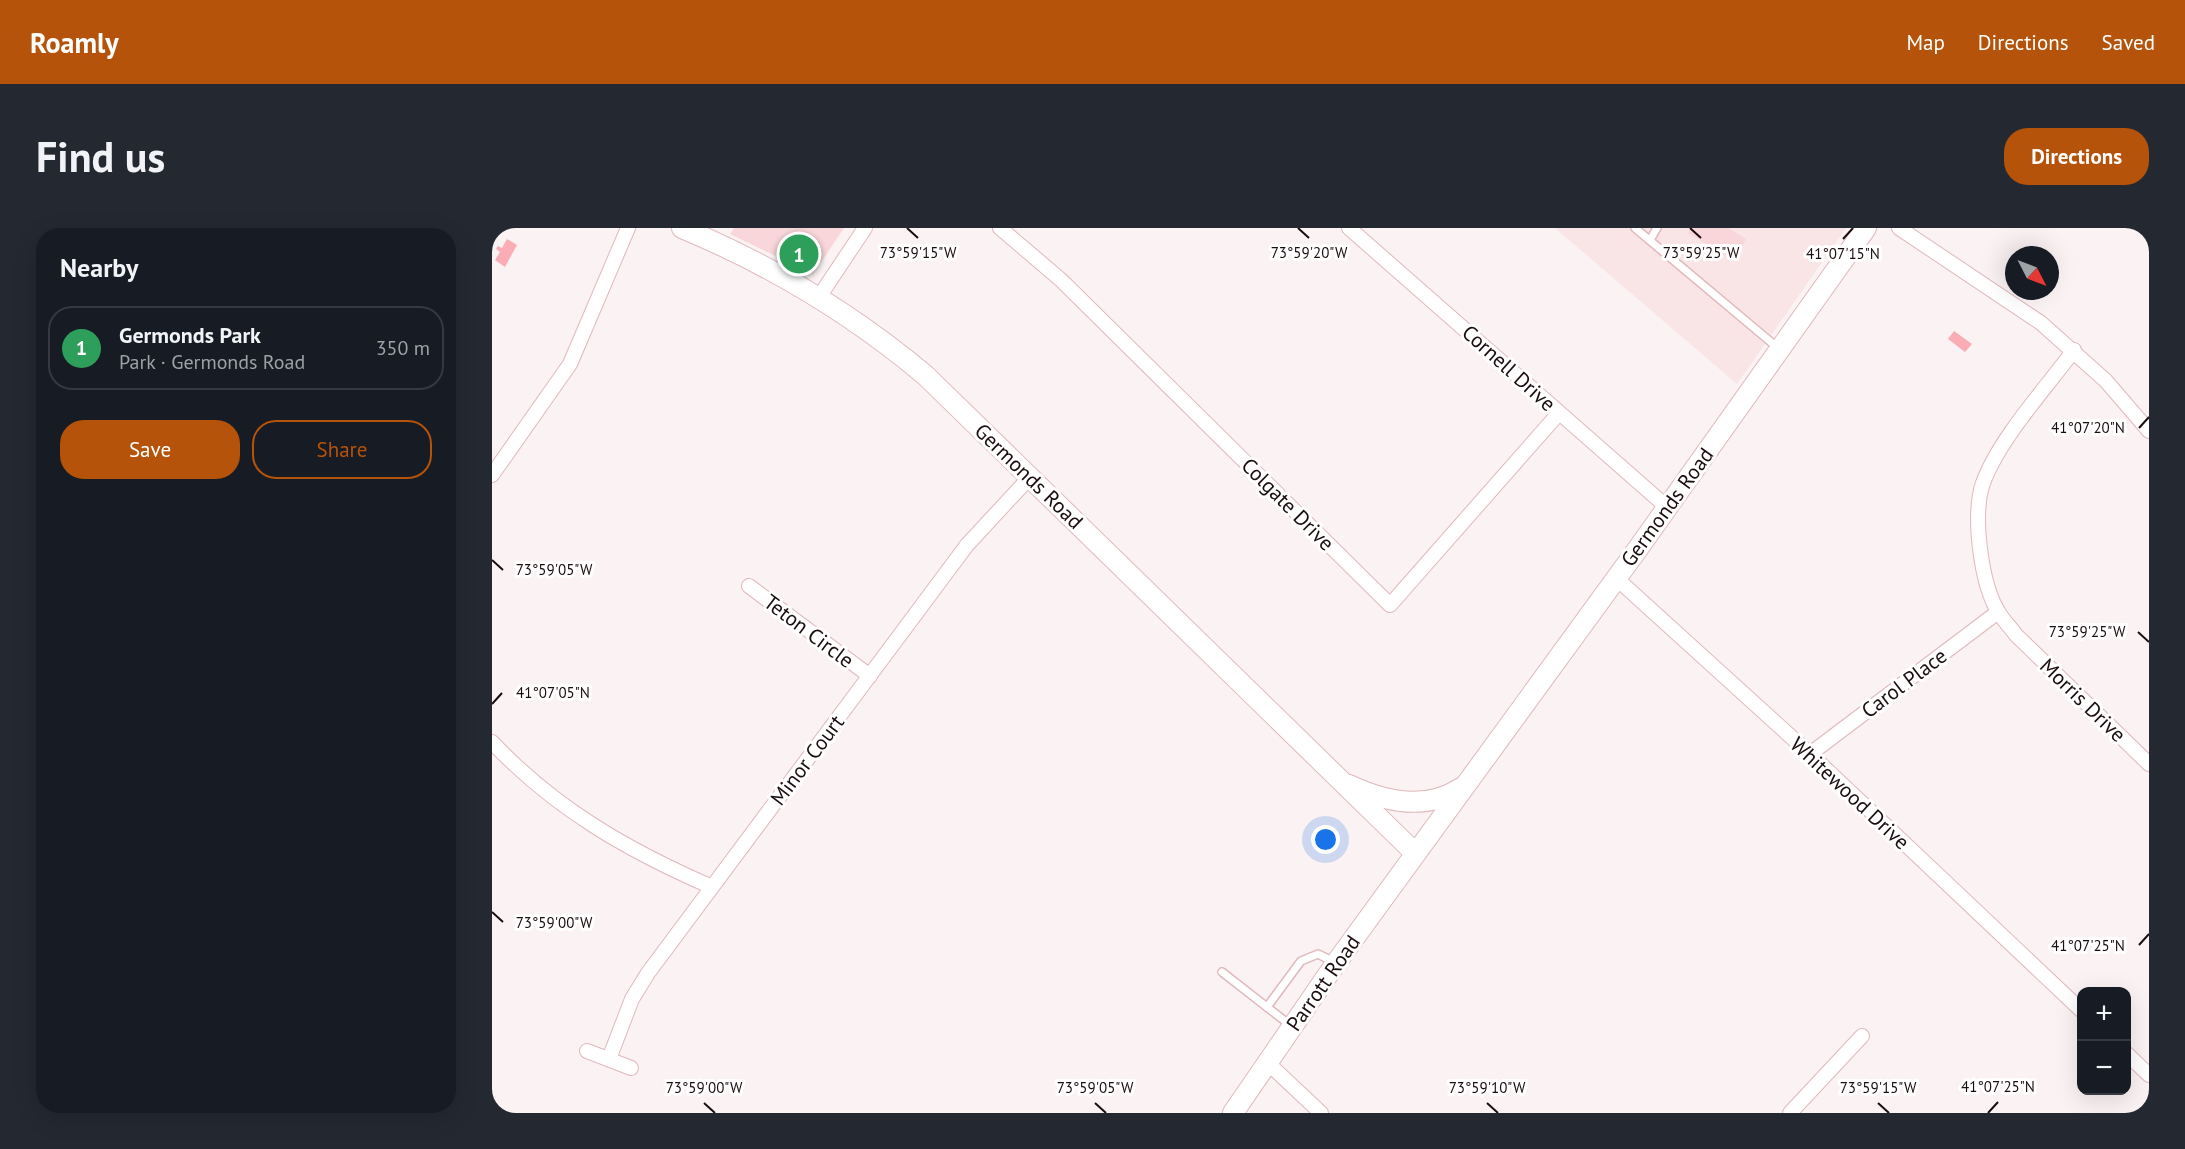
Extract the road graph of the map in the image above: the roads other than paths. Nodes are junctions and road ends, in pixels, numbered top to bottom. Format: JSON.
{"nodes":[{"id":1,"x":628,"y":228,"type":"edge"},
{"id":2,"x":682,"y":228,"type":"edge"},
{"id":3,"x":865,"y":228,"type":"edge"},
{"id":4,"x":1000,"y":228,"type":"edge"},
{"id":5,"x":1349,"y":228,"type":"edge"},
{"id":6,"x":1635,"y":228,"type":"edge"},
{"id":7,"x":1657,"y":228,"type":"edge"},
{"id":8,"x":1899,"y":228,"type":"edge"},
{"id":9,"x":1862,"y":230,"type":"edge"},
{"id":10,"x":1650,"y":240,"type":"junction"},
{"id":11,"x":819,"y":297,"type":"junction"},
{"id":12,"x":1780,"y":350,"type":"junction"},
{"id":13,"x":2074,"y":350,"type":"junction"},
{"id":14,"x":1559,"y":413,"type":"junction"},
{"id":15,"x":2149,"y":431,"type":"edge"},
{"id":16,"x":492,"y":475,"type":"edge"},
{"id":17,"x":1030,"y":477,"type":"junction"},
{"id":18,"x":1668,"y":508,"type":"junction"},
{"id":19,"x":1616,"y":578,"type":"junction"},
{"id":20,"x":748,"y":586,"type":"dead end"},
{"id":21,"x":1998,"y":612,"type":"junction"},
{"id":22,"x":870,"y":676,"type":"junction"},
{"id":23,"x":492,"y":742,"type":"edge"},
{"id":24,"x":1810,"y":754,"type":"junction"},
{"id":25,"x":2149,"y":764,"type":"edge"},
{"id":26,"x":1336,"y":778,"type":"junction"},
{"id":27,"x":1466,"y":785,"type":"junction"},
{"id":28,"x":1415,"y":853,"type":"junction"},
{"id":29,"x":712,"y":887,"type":"junction"},
{"id":30,"x":1336,"y":963,"type":"junction"},
{"id":31,"x":1222,"y":972,"type":"dead end"},
{"id":32,"x":2077,"y":1006,"type":"edge"},
{"id":33,"x":1267,"y":1007,"type":"junction"},
{"id":34,"x":1292,"y":1026,"type":"junction"},
{"id":35,"x":1862,"y":1036,"type":"dead end"},
{"id":36,"x":587,"y":1051,"type":"dead end"},
{"id":37,"x":2131,"y":1057,"type":"edge"},
{"id":38,"x":609,"y":1059,"type":"junction"},
{"id":39,"x":1268,"y":1063,"type":"junction"},
{"id":40,"x":631,"y":1068,"type":"dead end"},
{"id":41,"x":2149,"y":1075,"type":"edge"},
{"id":42,"x":1233,"y":1113,"type":"edge"},
{"id":43,"x":1321,"y":1113,"type":"edge"},
{"id":44,"x":1790,"y":1113,"type":"edge"}],
"edges":[{"from":1,"to":16,"type":"street"},
{"from":2,"to":11,"type":"street","name":"Germonds Road"},
{"from":3,"to":11,"type":"street"},
{"from":4,"to":14,"type":"street","name":"Colgate Drive"},
{"from":5,"to":14,"type":"street","name":"Cornell Drive"},
{"from":6,"to":10,"type":"lane"},
{"from":7,"to":10,"type":"lane"},
{"from":8,"to":13,"type":"street"},
{"from":9,"to":12,"type":"street","name":"Germonds Road"},
{"from":10,"to":12,"type":"lane"},
{"from":11,"to":17,"type":"street","name":"Germonds Road"},
{"from":12,"to":18,"type":"street","name":"Germonds Road"},
{"from":13,"to":15,"type":"street"},
{"from":13,"to":21,"type":"street","name":"Morris Drive"},
{"from":14,"to":18,"type":"street","name":"Cornell Drive"},
{"from":17,"to":22,"type":"street","name":"Minor Court"},
{"from":17,"to":26,"type":"street","name":"Germonds Road"},
{"from":18,"to":19,"type":"street","name":"Germonds Road"},
{"from":19,"to":24,"type":"street","name":"Whitewood Drive"},
{"from":19,"to":27,"type":"street","name":"Germonds Road"},
{"from":20,"to":22,"type":"street","name":"Teton Circle"},
{"from":21,"to":24,"type":"street","name":"Carol Place"},
{"from":21,"to":25,"type":"street","name":"Morris Drive"},
{"from":22,"to":29,"type":"street","name":"Minor Court"},
{"from":23,"to":29,"type":"street"},
{"from":24,"to":32,"type":"street","name":"Whitewood Drive"},
{"from":26,"to":27,"type":"street","name":"Germonds Road"},
{"from":26,"to":28,"type":"street","name":"Germonds Road"},
{"from":27,"to":28,"type":"street","name":"Germonds Road"},
{"from":28,"to":30,"type":"street","name":"Parrott Road"},
{"from":29,"to":38,"type":"street","name":"Minor Court"},
{"from":30,"to":33,"type":"lane"},
{"from":30,"to":34,"type":"street","name":"Parrott Road"},
{"from":31,"to":33,"type":"lane"},
{"from":33,"to":34,"type":"lane"},
{"from":34,"to":39,"type":"street","name":"Parrott Road"},
{"from":35,"to":44,"type":"street"},
{"from":36,"to":38,"type":"street"},
{"from":37,"to":41,"type":"street"},
{"from":38,"to":40,"type":"street"},
{"from":39,"to":42,"type":"street","name":"Parrott Road"},
{"from":39,"to":43,"type":"street"}]}
